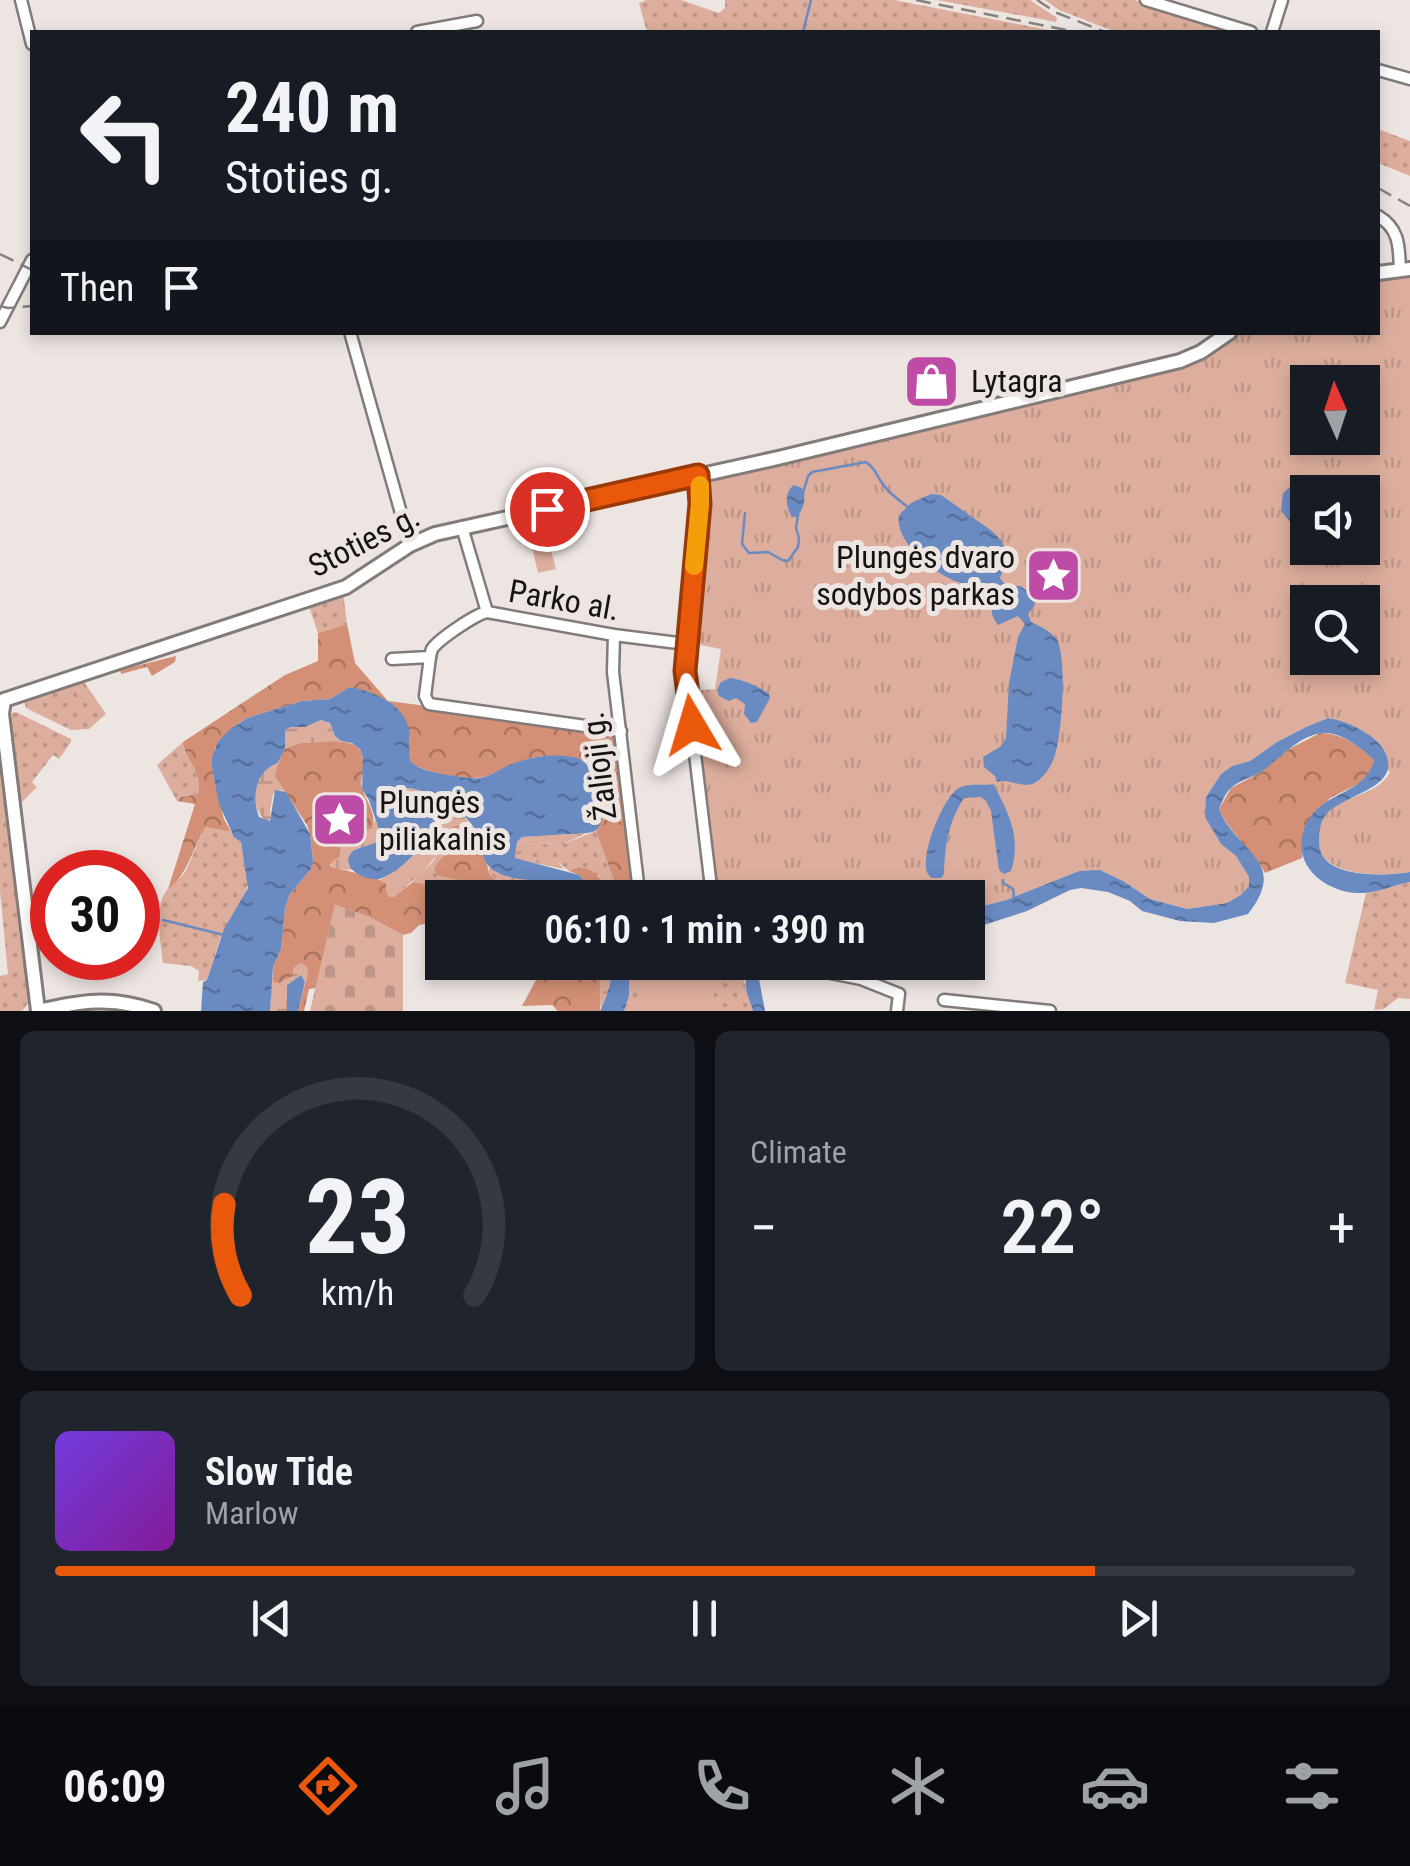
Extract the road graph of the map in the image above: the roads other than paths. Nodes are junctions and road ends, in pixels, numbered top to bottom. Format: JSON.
{"nodes":[{"id":1,"x":21,"y":0,"type":"edge"},
{"id":2,"x":1146,"y":0,"type":"edge"},
{"id":3,"x":1282,"y":0,"type":"edge"},
{"id":4,"x":477,"y":21,"type":"dead end"},
{"id":5,"x":428,"y":30,"type":"edge"},
{"id":6,"x":1244,"y":30,"type":"edge"},
{"id":7,"x":1273,"y":30,"type":"edge"},
{"id":8,"x":30,"y":36,"type":"edge"},
{"id":9,"x":1380,"y":71,"type":"edge"},
{"id":10,"x":1410,"y":79,"type":"edge"},
{"id":11,"x":1380,"y":217,"type":"edge"},
{"id":12,"x":30,"y":264,"type":"edge"},
{"id":13,"x":1405,"y":270,"type":"edge"},
{"id":14,"x":1380,"y":273,"type":"edge"},
{"id":15,"x":0,"y":322,"type":"edge"},
{"id":16,"x":351,"y":335,"type":"edge"},
{"id":17,"x":1226,"y":335,"type":"edge"},
{"id":18,"x":698,"y":475,"type":"junction"},
{"id":19,"x":462,"y":527,"type":"junction"},
{"id":20,"x":410,"y":545,"type":"junction"},
{"id":21,"x":487,"y":612,"type":"junction"},
{"id":22,"x":614,"y":634,"type":"junction"},
{"id":23,"x":686,"y":644,"type":"junction"},
{"id":24,"x":430,"y":656,"type":"junction"},
{"id":25,"x":392,"y":659,"type":"dead end"},
{"id":26,"x":2,"y":699,"type":"edge"},
{"id":27,"x":621,"y":732,"type":"junction"},
{"id":28,"x":864,"y":980,"type":"edge"},
{"id":29,"x":944,"y":1000,"type":"dead end"},
{"id":30,"x":38,"y":1011,"type":"edge"},
{"id":31,"x":154,"y":1011,"type":"edge"},
{"id":32,"x":897,"y":1011,"type":"edge"},
{"id":33,"x":1046,"y":1011,"type":"edge"}],
"edges":[{"from":1,"to":8,"type":"street"},
{"from":2,"to":6,"type":"street"},
{"from":3,"to":7,"type":"street"},
{"from":4,"to":5,"type":"street"},
{"from":9,"to":10,"type":"street"},
{"from":11,"to":13,"type":"street"},
{"from":12,"to":15,"type":"street"},
{"from":13,"to":14,"type":"main road"},
{"from":16,"to":20,"type":"street"},
{"from":17,"to":18,"type":"main road","name":"Stoties g."},
{"from":18,"to":19,"type":"main road","name":"Stoties g."},
{"from":18,"to":23,"type":"street"},
{"from":19,"to":20,"type":"main road","name":"Stoties g."},
{"from":19,"to":21,"type":"street"},
{"from":20,"to":26,"type":"main road","name":"Stoties g."},
{"from":21,"to":22,"type":"street","name":"Parko al."},
{"from":21,"to":24,"type":"street","name":"Parko al."},
{"from":22,"to":23,"type":"street","name":"Parko al."},
{"from":22,"to":27,"type":"street","name":"Žalioji g."},
{"from":23,"to":27,"type":"street","name":"Žalioji g."},
{"from":24,"to":25,"type":"street"},
{"from":24,"to":27,"type":"street"},
{"from":26,"to":30,"type":"main road","name":"Stoties g."},
{"from":28,"to":32,"type":"street"},
{"from":29,"to":33,"type":"street"},
{"from":30,"to":31,"type":"main road"}]}
